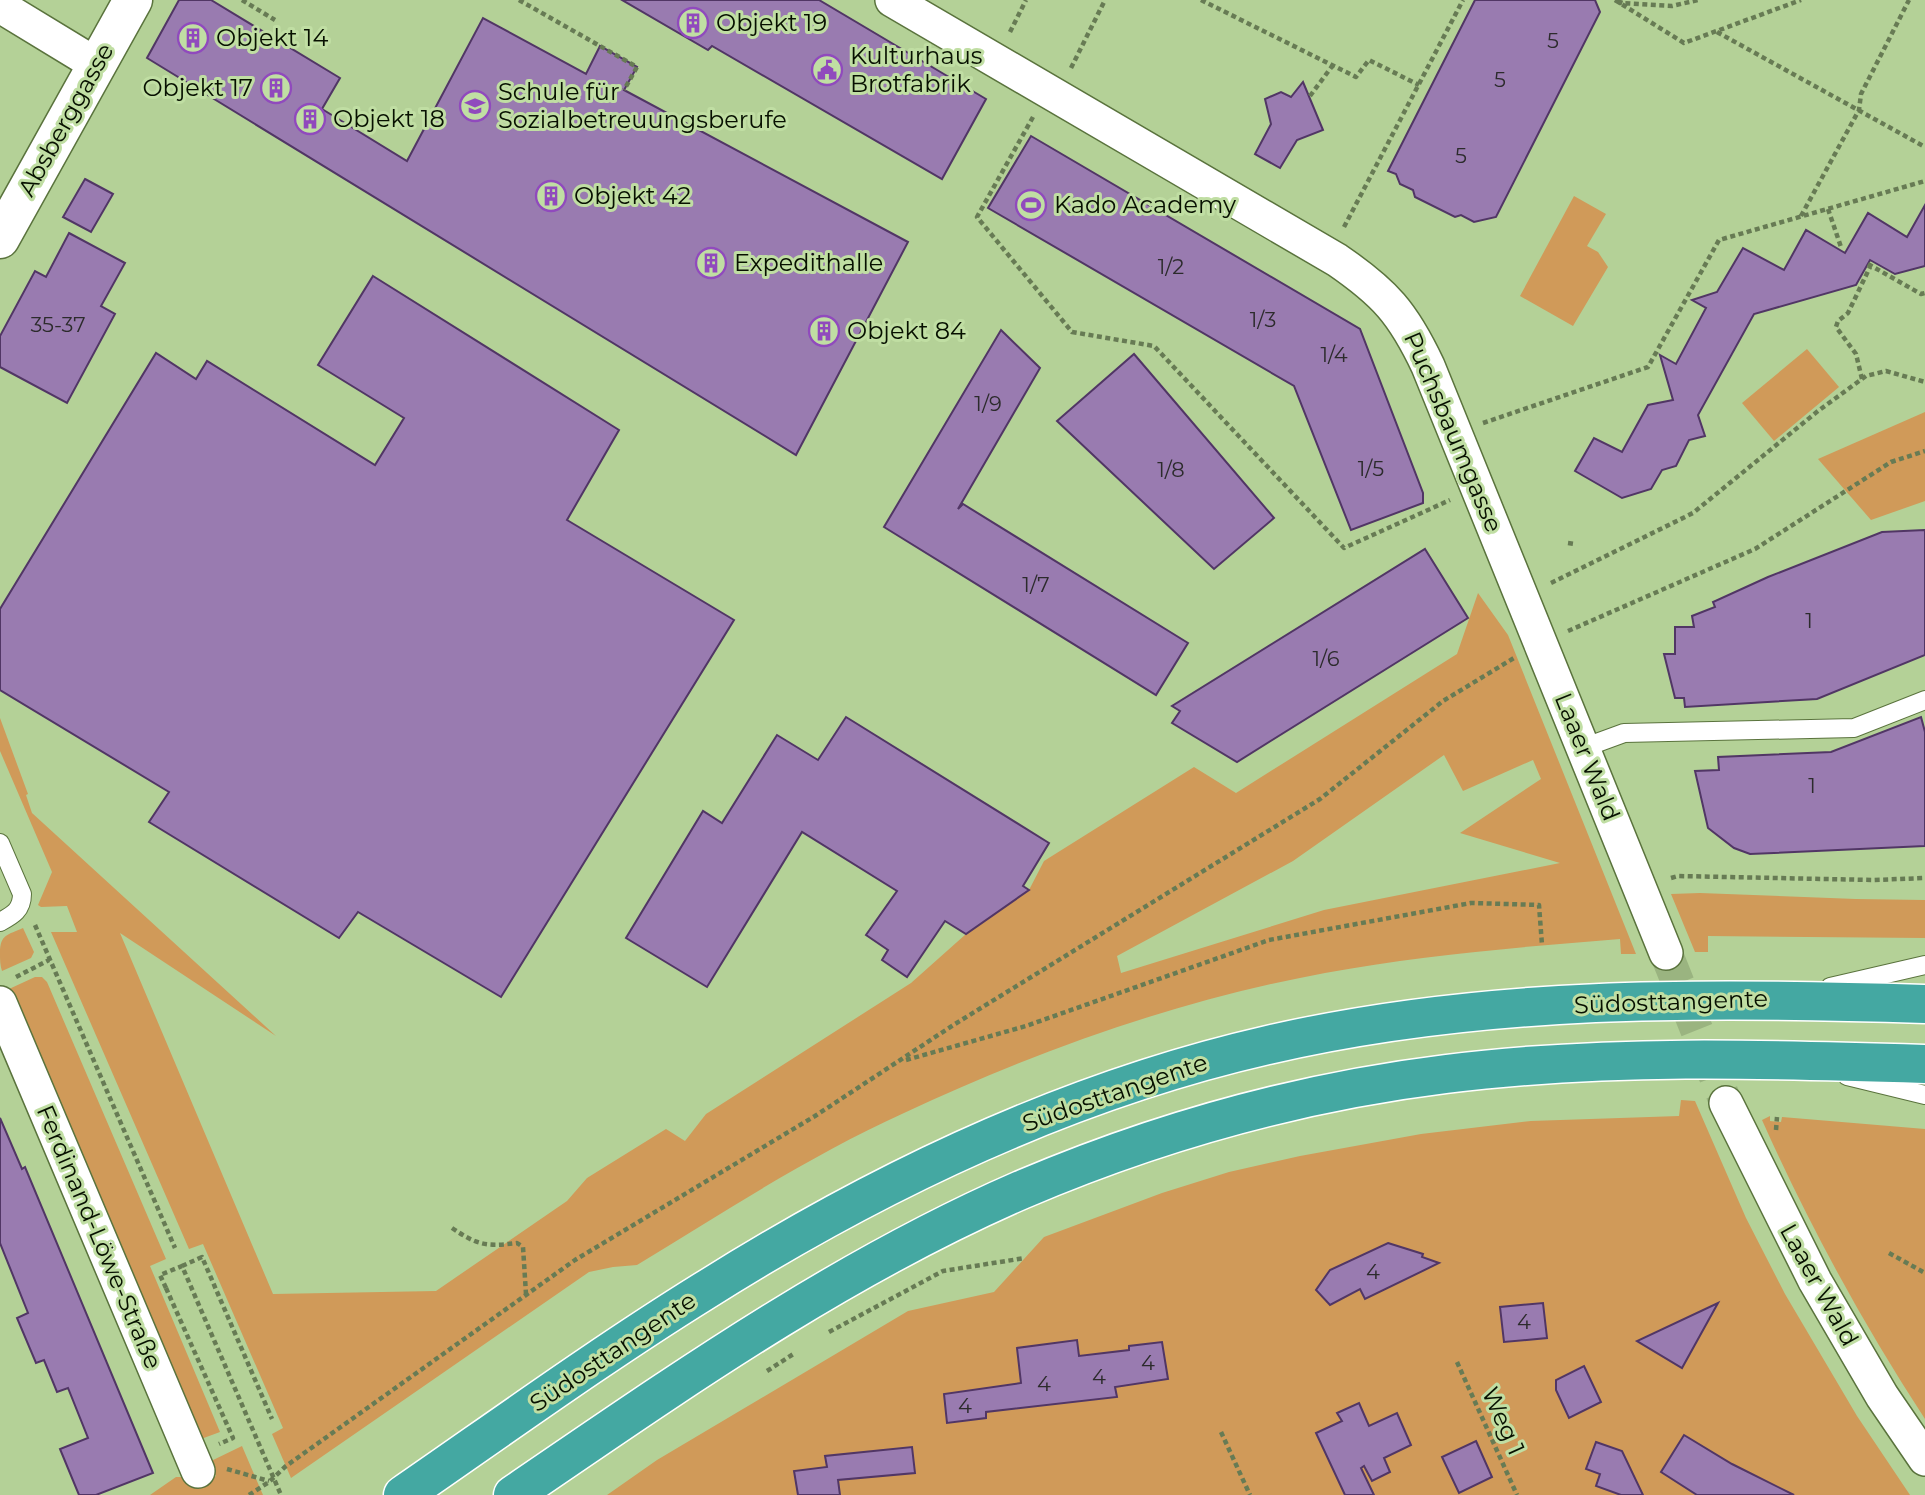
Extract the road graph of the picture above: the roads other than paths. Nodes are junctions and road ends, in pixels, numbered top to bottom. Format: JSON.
{"nodes":[{"id":1,"x":132,"y":0,"type":"edge"},
{"id":2,"x":892,"y":0,"type":"edge"},
{"id":3,"x":0,"y":6,"type":"edge"},
{"id":4,"x":97,"y":65,"type":"junction"},
{"id":5,"x":0,"y":239,"type":"edge"},
{"id":6,"x":1540,"y":642,"type":"joint"},
{"id":7,"x":1925,"y":700,"type":"edge"},
{"id":8,"x":1583,"y":748,"type":"junction"},
{"id":9,"x":0,"y":843,"type":"edge"},
{"id":10,"x":0,"y":922,"type":"edge"},
{"id":11,"x":1666,"y":953,"type":"tunnel mouth"},
{"id":12,"x":1925,"y":965,"type":"edge"},
{"id":13,"x":6,"y":991,"type":"edge"},
{"id":14,"x":1778,"y":999,"type":"junction"},
{"id":15,"x":1925,"y":1004,"type":"edge"},
{"id":16,"x":1779,"y":1060,"type":"junction"},
{"id":17,"x":1925,"y":1064,"type":"edge"},
{"id":18,"x":1925,"y":1095,"type":"edge"},
{"id":19,"x":1726,"y":1103,"type":"tunnel mouth"},
{"id":20,"x":1925,"y":1459,"type":"edge"},
{"id":21,"x":198,"y":1471,"type":"road end"},
{"id":22,"x":403,"y":1495,"type":"edge"},
{"id":23,"x":513,"y":1495,"type":"edge"}],
"edges":[{"from":1,"to":4,"type":"street","name":"Absberggasse"},
{"from":2,"to":6,"type":"street","name":"Puchsbaumgasse"},
{"from":3,"to":4,"type":"street"},
{"from":4,"to":5,"type":"street","name":"Absberggasse"},
{"from":6,"to":8,"type":"street","name":"Laaer Wald"},
{"from":7,"to":8,"type":"lane"},
{"from":8,"to":11,"type":"street","name":"Laaer Wald"},
{"from":9,"to":10,"type":"lane"},
{"from":12,"to":14,"type":"lane"},
{"from":13,"to":21,"type":"street","name":"Ferdinand-Löwe-Straße"},
{"from":14,"to":15,"type":"highway","name":"Südosttangente"},
{"from":14,"to":22,"type":"highway","name":"Südosttangente"},
{"from":16,"to":17,"type":"highway"},
{"from":16,"to":18,"type":"lane"},
{"from":16,"to":23,"type":"highway"},
{"from":19,"to":20,"type":"street","name":"Laaer Wald"}]}
